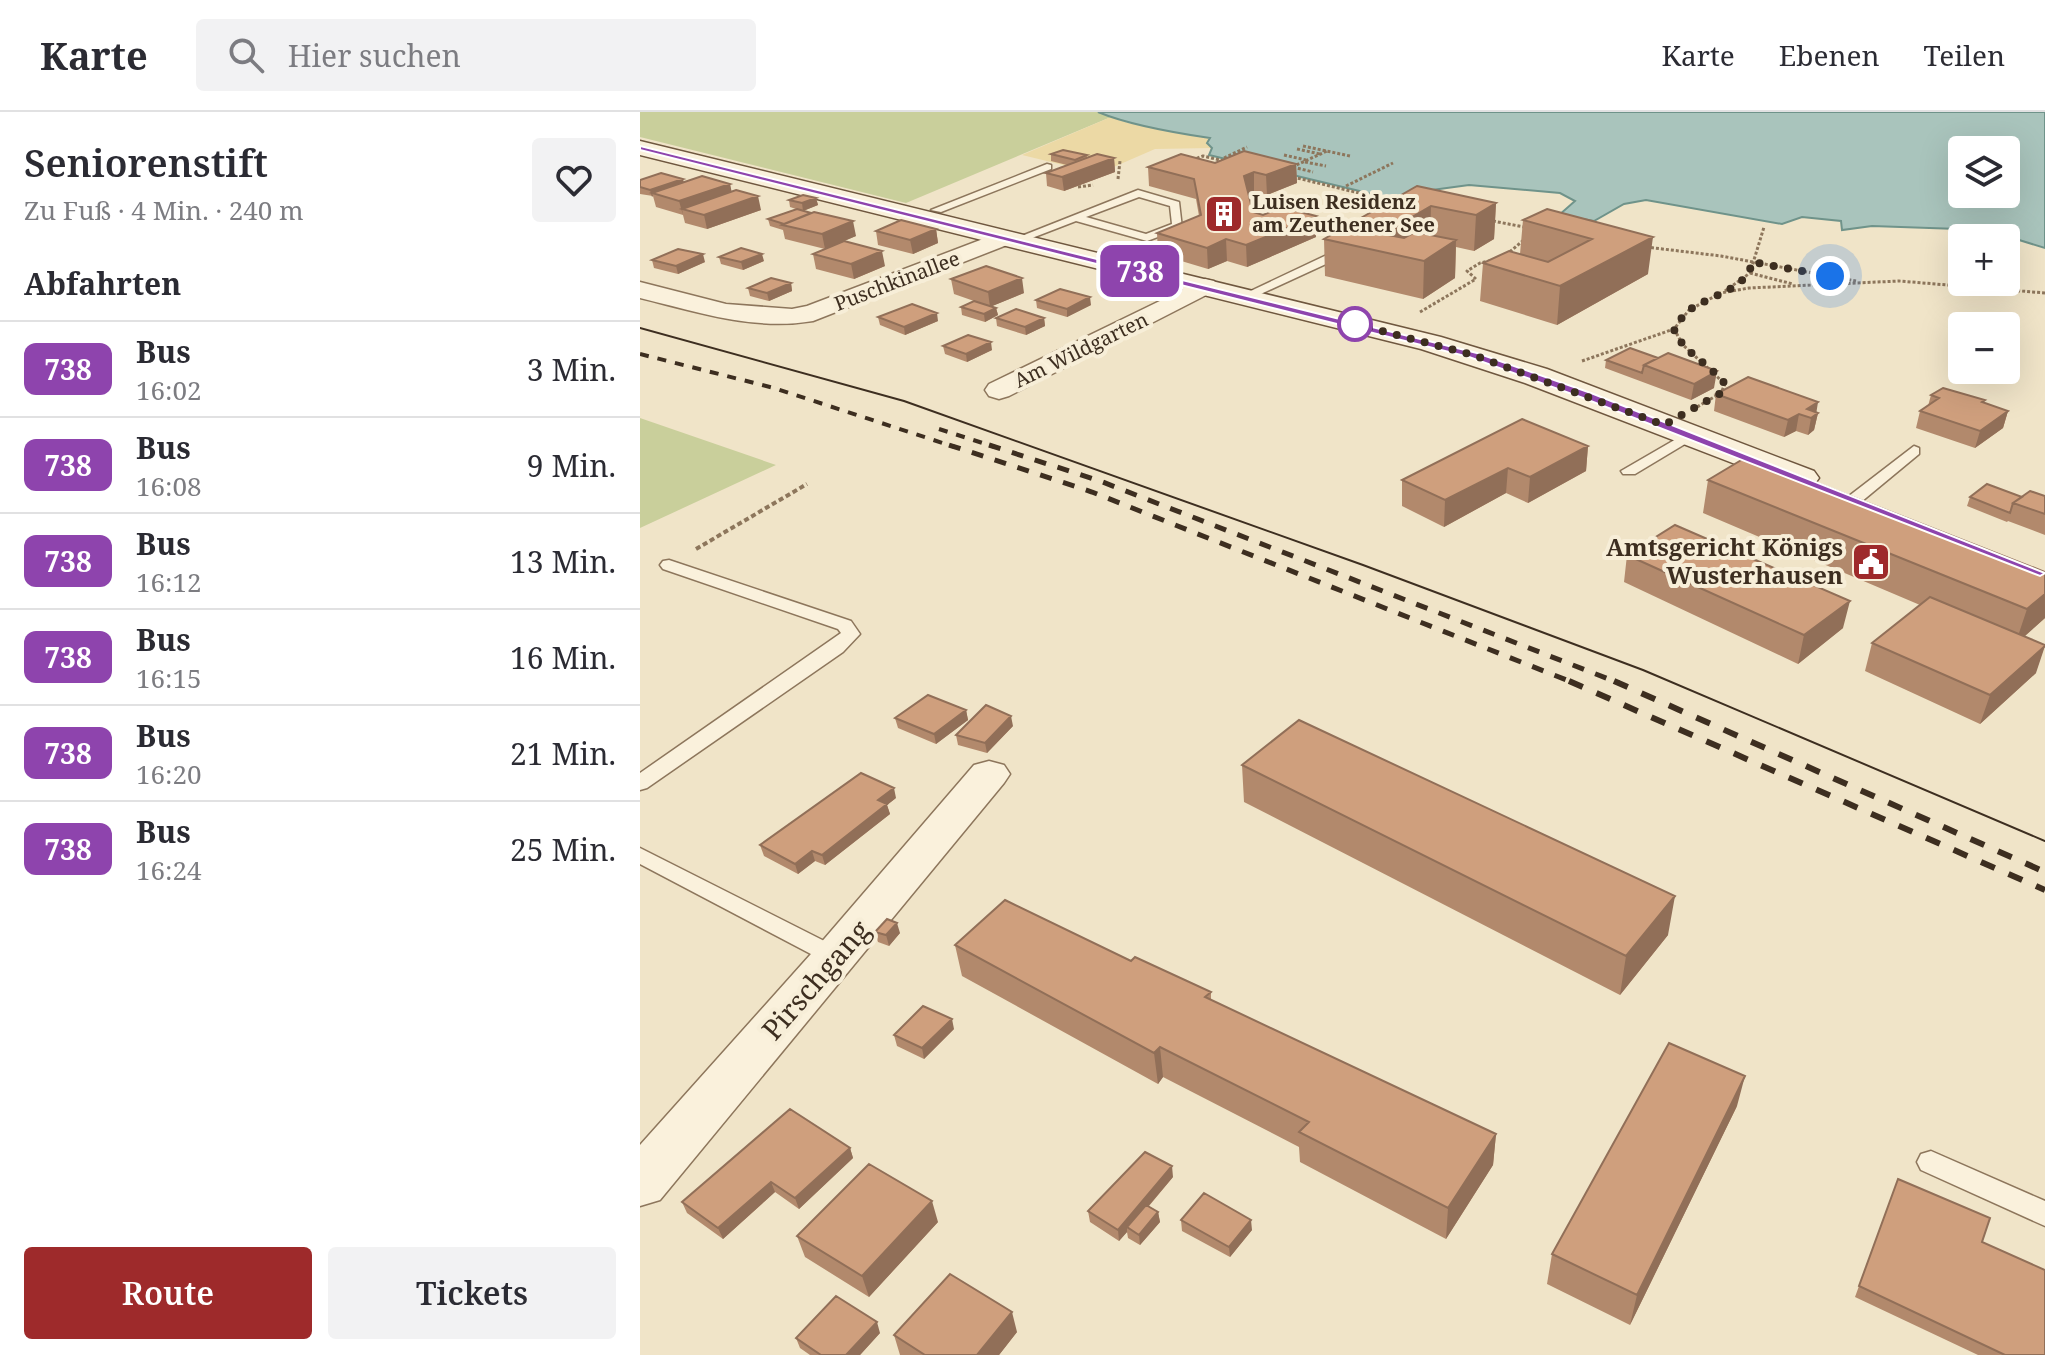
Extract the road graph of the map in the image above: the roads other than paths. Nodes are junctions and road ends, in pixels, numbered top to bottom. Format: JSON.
{"nodes":[{"id":1,"x":640,"y":148,"type":"edge"},
{"id":2,"x":1047,"y":167,"type":"dead end"},
{"id":3,"x":937,"y":210,"type":"dead end"},
{"id":4,"x":1074,"y":217,"type":"junction"},
{"id":5,"x":1010,"y":239,"type":"junction"},
{"id":6,"x":1361,"y":241,"type":"edge"},
{"id":7,"x":1205,"y":286,"type":"junction"},
{"id":8,"x":640,"y":290,"type":"edge"},
{"id":9,"x":1246,"y":296,"type":"junction"},
{"id":10,"x":999,"y":390,"type":"dead end"},
{"id":11,"x":1677,"y":430,"type":"junction"},
{"id":12,"x":1914,"y":451,"type":"dead end"},
{"id":13,"x":1629,"y":471,"type":"dead end"},
{"id":14,"x":1869,"y":504,"type":"joint"},
{"id":15,"x":669,"y":565,"type":"road end"},
{"id":16,"x":989,"y":774,"type":"dead end"},
{"id":17,"x":640,"y":783,"type":"edge"},
{"id":18,"x":640,"y":855,"type":"edge"},
{"id":19,"x":836,"y":957,"type":"junction"},
{"id":20,"x":1931,"y":1162,"type":"dead end"},
{"id":21,"x":640,"y":1183,"type":"edge"},
{"id":22,"x":2045,"y":1214,"type":"edge"}],
"edges":[{"from":1,"to":5,"type":"main road"},
{"from":2,"to":3,"type":"lane"},
{"from":4,"to":4,"type":"lane"},
{"from":4,"to":5,"type":"lane"},
{"from":5,"to":7,"type":"main road"},
{"from":5,"to":8,"type":"street","name":"Puschkinallee"},
{"from":6,"to":9,"type":"lane"},
{"from":7,"to":9,"type":"main road"},
{"from":7,"to":10,"type":"street","name":"Am Wildgarten"},
{"from":9,"to":11,"type":"main road"},
{"from":11,"to":13,"type":"lane"},
{"from":11,"to":14,"type":"main road"},
{"from":12,"to":14,"type":"lane"},
{"from":15,"to":17,"type":"lane"},
{"from":16,"to":19,"type":"street","name":"Pirschgang"},
{"from":18,"to":19,"type":"lane"},
{"from":19,"to":21,"type":"street","name":"Pirschgang"},
{"from":20,"to":22,"type":"lane"}]}
